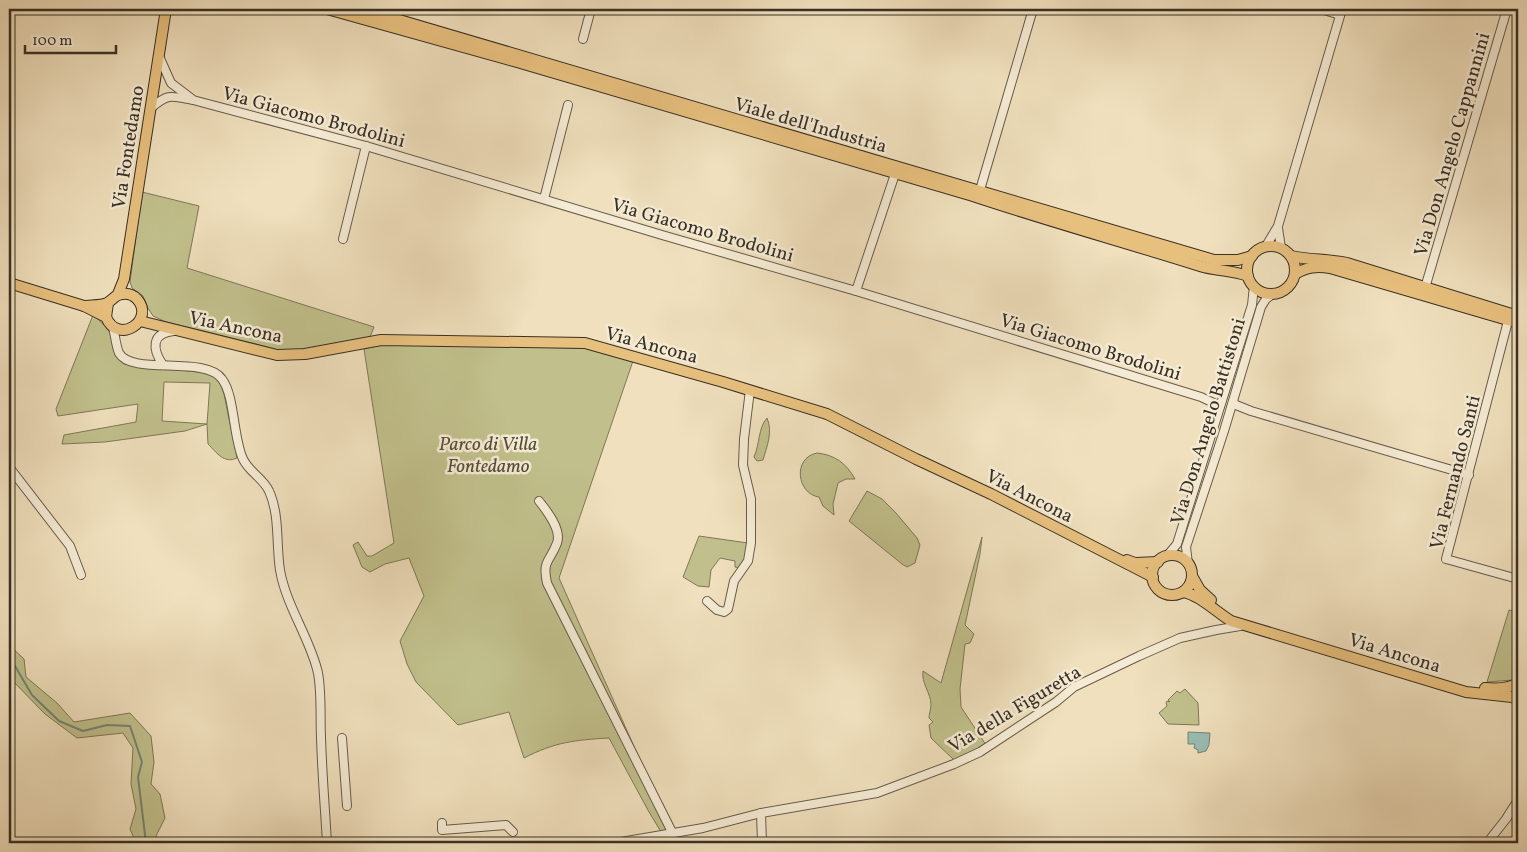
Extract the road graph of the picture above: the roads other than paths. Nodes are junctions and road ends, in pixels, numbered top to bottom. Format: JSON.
{"nodes":[{"id":1,"x":166,"y":9,"type":"edge"},
{"id":2,"x":170,"y":9,"type":"edge"},
{"id":3,"x":327,"y":9,"type":"edge"},
{"id":4,"x":362,"y":9,"type":"edge"},
{"id":5,"x":591,"y":9,"type":"edge"},
{"id":6,"x":1033,"y":9,"type":"edge"},
{"id":7,"x":1321,"y":9,"type":"edge"},
{"id":8,"x":1507,"y":9,"type":"edge"},
{"id":9,"x":1341,"y":12,"type":"edge"},
{"id":10,"x":164,"y":20,"type":"junction"},
{"id":11,"x":584,"y":39,"type":"dead end"},
{"id":12,"x":159,"y":56,"type":"junction"},
{"id":13,"x":171,"y":83,"type":"junction"},
{"id":14,"x":154,"y":85,"type":"junction"},
{"id":15,"x":170,"y":96,"type":"junction"},
{"id":16,"x":193,"y":100,"type":"junction"},
{"id":17,"x":568,"y":105,"type":"dead end"},
{"id":18,"x":151,"y":108,"type":"junction"},
{"id":19,"x":366,"y":146,"type":"junction"},
{"id":20,"x":896,"y":174,"type":"junction"},
{"id":21,"x":980,"y":190,"type":"junction"},
{"id":22,"x":544,"y":199,"type":"junction"},
{"id":23,"x":1278,"y":226,"type":"junction"},
{"id":24,"x":343,"y":239,"type":"dead end"},
{"id":25,"x":1266,"y":246,"type":"junction"},
{"id":26,"x":1281,"y":248,"type":"junction"},
{"id":27,"x":1252,"y":256,"type":"junction"},
{"id":28,"x":1291,"y":256,"type":"junction"},
{"id":29,"x":1295,"y":274,"type":"junction"},
{"id":30,"x":1248,"y":276,"type":"junction"},
{"id":31,"x":124,"y":280,"type":"junction"},
{"id":32,"x":9,"y":283,"type":"edge"},
{"id":33,"x":1254,"y":286,"type":"junction"},
{"id":34,"x":1425,"y":288,"type":"junction"},
{"id":35,"x":856,"y":291,"type":"junction"},
{"id":36,"x":1274,"y":293,"type":"junction"},
{"id":37,"x":118,"y":294,"type":"junction"},
{"id":38,"x":130,"y":295,"type":"junction"},
{"id":39,"x":108,"y":303,"type":"junction"},
{"id":40,"x":84,"y":306,"type":"junction"},
{"id":41,"x":141,"y":316,"type":"junction"},
{"id":42,"x":1518,"y":316,"type":"edge"},
{"id":43,"x":106,"y":317,"type":"junction"},
{"id":44,"x":1513,"y":322,"type":"edge"},
{"id":45,"x":113,"y":327,"type":"junction"},
{"id":46,"x":129,"y":329,"type":"junction"},
{"id":47,"x":177,"y":331,"type":"junction"},
{"id":48,"x":118,"y":347,"type":"junction"},
{"id":49,"x":163,"y":365,"type":"junction"},
{"id":50,"x":750,"y":390,"type":"junction"},
{"id":51,"x":1221,"y":402,"type":"junction"},
{"id":52,"x":1232,"y":406,"type":"junction"},
{"id":53,"x":9,"y":467,"type":"edge"},
{"id":54,"x":1469,"y":475,"type":"junction"},
{"id":55,"x":539,"y":502,"type":"dead end"},
{"id":56,"x":1100,"y":551,"type":"junction"},
{"id":57,"x":1163,"y":559,"type":"junction"},
{"id":58,"x":1188,"y":564,"type":"junction"},
{"id":59,"x":81,"y":575,"type":"dead end"},
{"id":60,"x":1192,"y":576,"type":"junction"},
{"id":61,"x":1153,"y":578,"type":"junction"},
{"id":62,"x":1518,"y":579,"type":"edge"},
{"id":63,"x":1183,"y":592,"type":"junction"},
{"id":64,"x":707,"y":601,"type":"dead end"},
{"id":65,"x":1250,"y":627,"type":"junction"},
{"id":66,"x":1518,"y":684,"type":"edge"},
{"id":67,"x":1518,"y":699,"type":"edge"},
{"id":68,"x":342,"y":738,"type":"dead end"},
{"id":69,"x":1518,"y":800,"type":"edge"},
{"id":70,"x":347,"y":806,"type":"dead end"},
{"id":71,"x":761,"y":813,"type":"junction"},
{"id":72,"x":442,"y":824,"type":"dead end"},
{"id":73,"x":512,"y":832,"type":"dead end"},
{"id":74,"x":673,"y":834,"type":"junction"},
{"id":75,"x":327,"y":843,"type":"edge"},
{"id":76,"x":615,"y":843,"type":"edge"},
{"id":77,"x":762,"y":843,"type":"edge"},
{"id":78,"x":1487,"y":843,"type":"edge"}],
"edges":[{"from":1,"to":10,"type":"main road","name":"Via Fontedamo"},
{"from":2,"to":10,"type":"main road","name":"Via Fontedamo"},
{"from":3,"to":20,"type":"main road","name":"Viale dell'Industria"},
{"from":4,"to":21,"type":"main road","name":"Viale dell'Industria"},
{"from":5,"to":11,"type":"street"},
{"from":6,"to":21,"type":"street"},
{"from":7,"to":9,"type":"street"},
{"from":8,"to":34,"type":"street","name":"Via Don Angelo Cappannini"},
{"from":9,"to":23,"type":"street"},
{"from":10,"to":12,"type":"main road","name":"Via Fontedamo"},
{"from":12,"to":13,"type":"street","name":"Via Giacomo Brodolini"},
{"from":12,"to":14,"type":"main road","name":"Via Fontedamo"},
{"from":13,"to":14,"type":"street"},
{"from":13,"to":16,"type":"street","name":"Via Giacomo Brodolini"},
{"from":14,"to":15,"type":"street","name":"Via Giacomo Brodolini"},
{"from":14,"to":18,"type":"main road","name":"Via Fontedamo"},
{"from":15,"to":16,"type":"street","name":"Via Giacomo Brodolini"},
{"from":15,"to":18,"type":"street"},
{"from":16,"to":19,"type":"street","name":"Via Giacomo Brodolini"},
{"from":17,"to":22,"type":"street"},
{"from":18,"to":31,"type":"main road","name":"Via Fontedamo"},
{"from":19,"to":22,"type":"street","name":"Via Giacomo Brodolini"},
{"from":19,"to":24,"type":"street"},
{"from":20,"to":30,"type":"main road","name":"Viale dell'Industria"},
{"from":20,"to":35,"type":"street","name":"Viale dell'Industria"},
{"from":21,"to":27,"type":"main road","name":"Viale dell'Industria"},
{"from":22,"to":35,"type":"street","name":"Via Giacomo Brodolini"},
{"from":23,"to":25,"type":"street"},
{"from":23,"to":26,"type":"street"},
{"from":25,"to":26,"type":"main road"},
{"from":25,"to":27,"type":"main road"},
{"from":26,"to":28,"type":"main road"},
{"from":27,"to":30,"type":"main road"},
{"from":28,"to":29,"type":"main road"},
{"from":28,"to":34,"type":"main road"},
{"from":29,"to":36,"type":"main road","name":"Via Don Angelo Battistoni"},
{"from":29,"to":44,"type":"main road"},
{"from":30,"to":33,"type":"main road"},
{"from":31,"to":37,"type":"main road","name":"Via Fontedamo"},
{"from":31,"to":38,"type":"main road"},
{"from":32,"to":40,"type":"main road"},
{"from":33,"to":36,"type":"main road"},
{"from":33,"to":51,"type":"street","name":"Via Don Angelo Battistoni"},
{"from":34,"to":42,"type":"main road"},
{"from":35,"to":51,"type":"street","name":"Via Giacomo Brodolini"},
{"from":36,"to":52,"type":"street","name":"Via Don Angelo Battistoni"},
{"from":37,"to":38,"type":"main road"},
{"from":37,"to":39,"type":"main road"},
{"from":38,"to":41,"type":"main road"},
{"from":39,"to":40,"type":"main road"},
{"from":39,"to":43,"type":"main road"},
{"from":40,"to":43,"type":"main road"},
{"from":41,"to":46,"type":"main road"},
{"from":41,"to":47,"type":"main road","name":"Via Ancona"},
{"from":43,"to":45,"type":"main road"},
{"from":44,"to":54,"type":"street","name":"Via Fernando Santi"},
{"from":45,"to":46,"type":"main road"},
{"from":45,"to":48,"type":"street"},
{"from":46,"to":48,"type":"street"},
{"from":47,"to":49,"type":"street"},
{"from":47,"to":50,"type":"main road","name":"Via Ancona"},
{"from":48,"to":49,"type":"street"},
{"from":49,"to":75,"type":"street"},
{"from":50,"to":56,"type":"main road","name":"Via Ancona"},
{"from":50,"to":64,"type":"street"},
{"from":51,"to":57,"type":"street","name":"Via Don Angelo Battistoni"},
{"from":52,"to":54,"type":"street"},
{"from":52,"to":58,"type":"street","name":"Via Don Angelo Battistoni"},
{"from":53,"to":59,"type":"street"},
{"from":54,"to":62,"type":"street","name":"Via Fernando Santi"},
{"from":55,"to":74,"type":"street"},
{"from":56,"to":57,"type":"main road","name":"Via Ancona"},
{"from":56,"to":61,"type":"main road","name":"Via Ancona"},
{"from":57,"to":58,"type":"main road","name":"Via Ancona"},
{"from":57,"to":61,"type":"main road"},
{"from":58,"to":60,"type":"main road","name":"Via Ancona"},
{"from":60,"to":63,"type":"main road"},
{"from":60,"to":66,"type":"main road","name":"Via Ancona"},
{"from":61,"to":63,"type":"main road","name":"Via Ancona"},
{"from":63,"to":65,"type":"main road","name":"Via Ancona"},
{"from":65,"to":67,"type":"main road","name":"Via Ancona"},
{"from":65,"to":71,"type":"street","name":"Via della Figuretta"},
{"from":66,"to":67,"type":"main road"},
{"from":68,"to":70,"type":"street"},
{"from":69,"to":78,"type":"street"},
{"from":71,"to":74,"type":"street","name":"Via della Figuretta"},
{"from":71,"to":77,"type":"street"},
{"from":72,"to":73,"type":"street"},
{"from":74,"to":76,"type":"street","name":"Via della Figuretta"}]}
